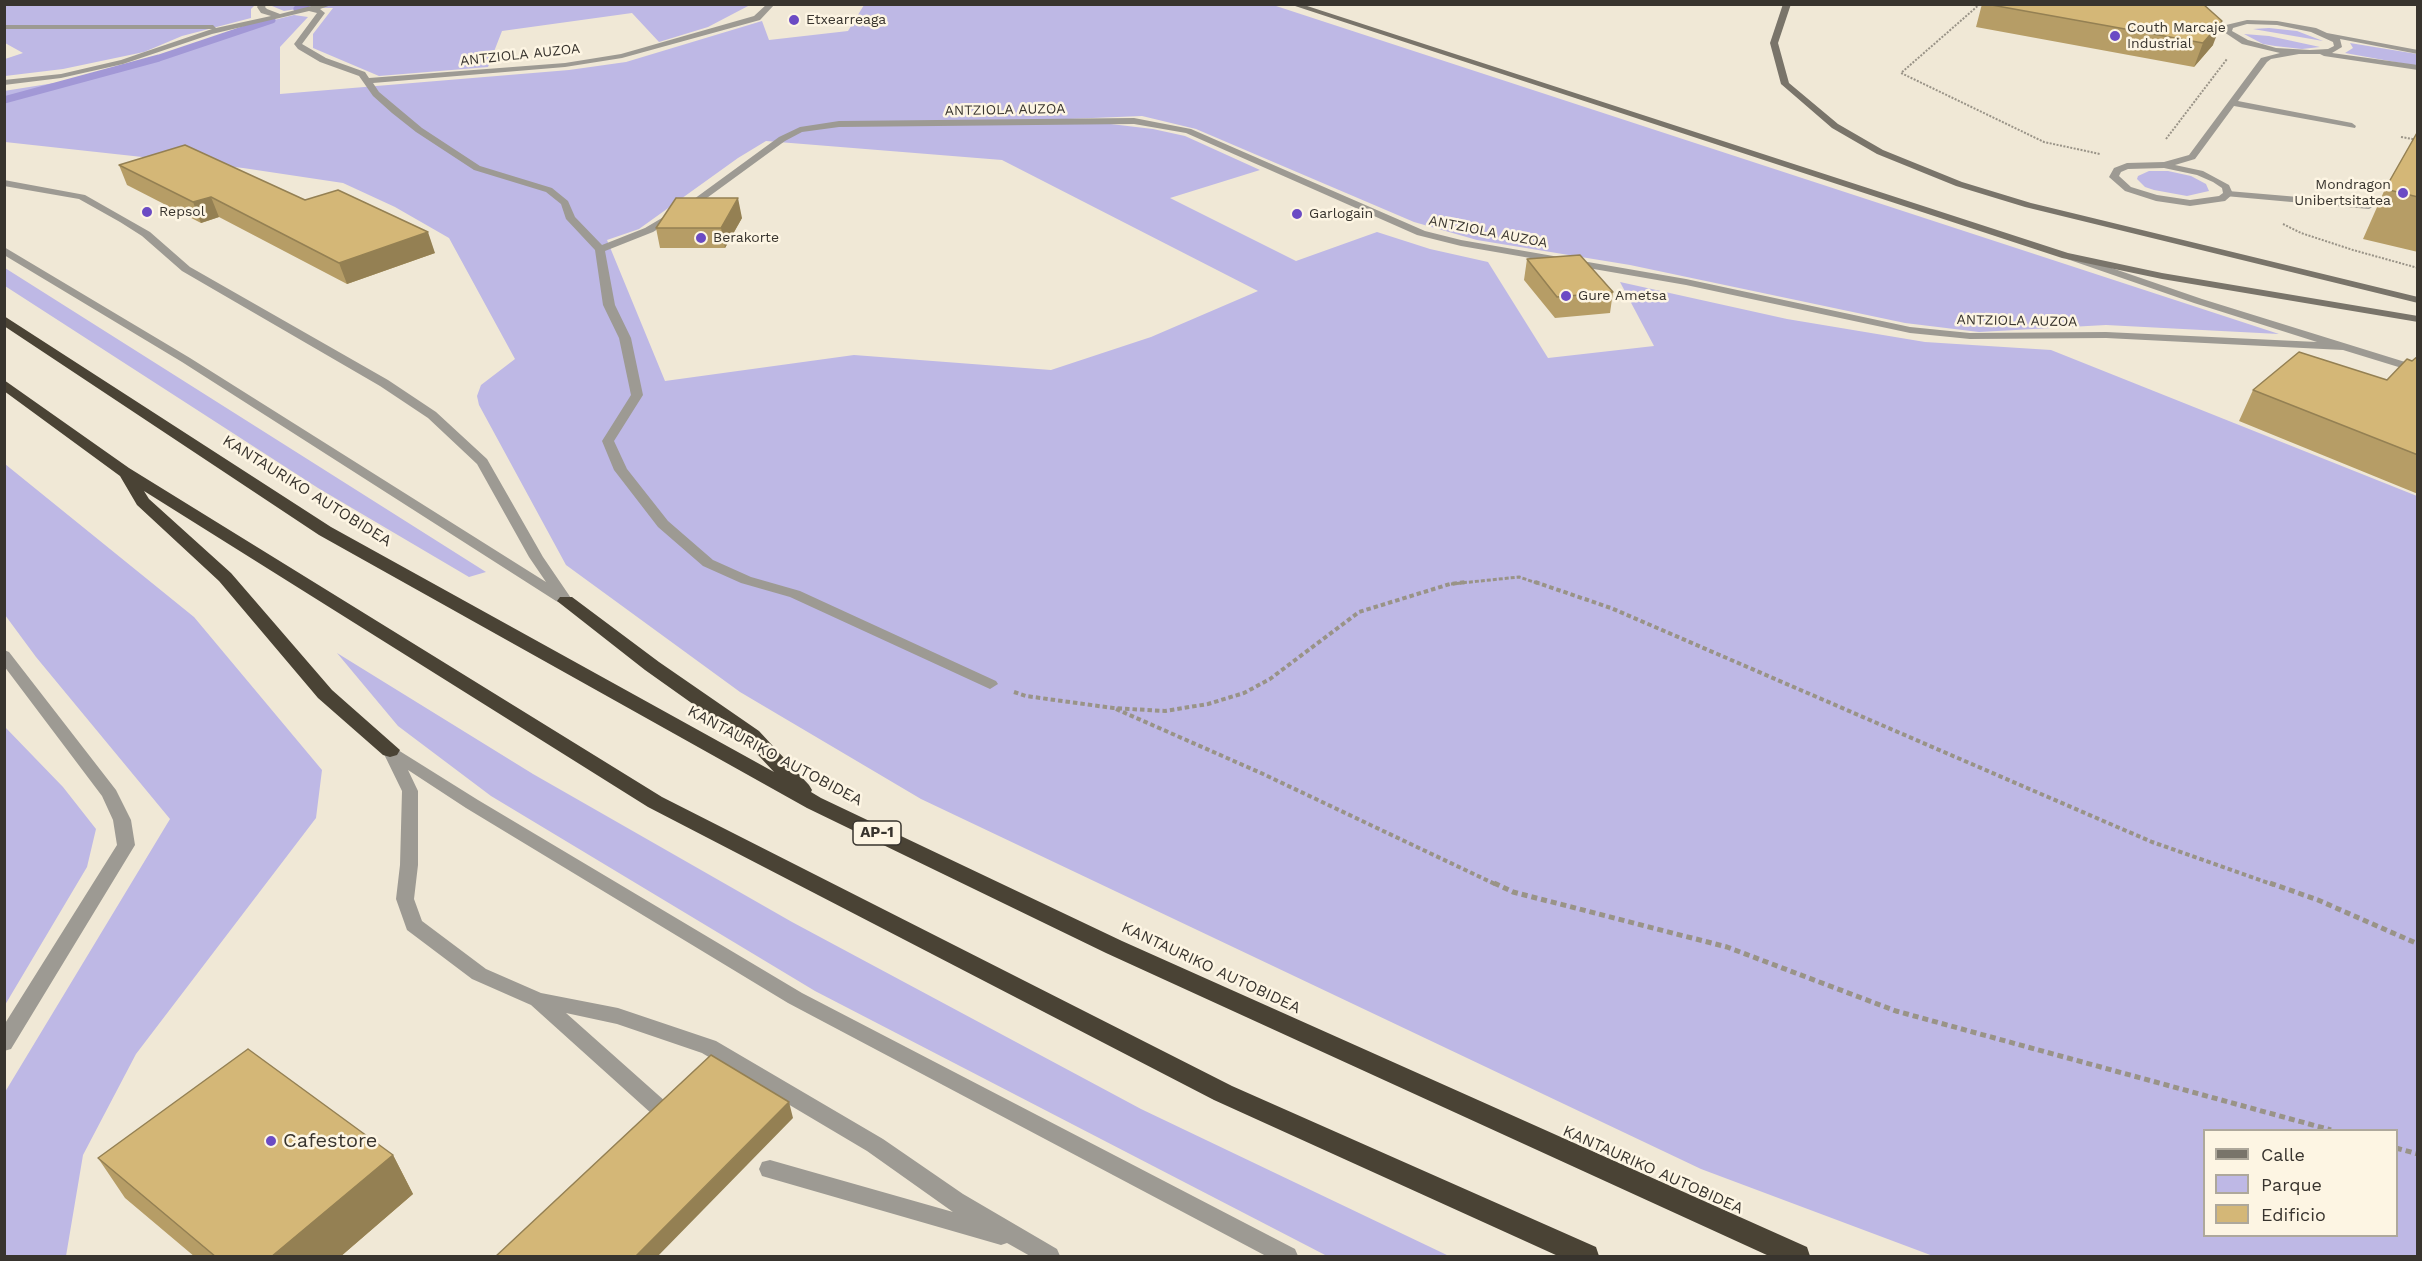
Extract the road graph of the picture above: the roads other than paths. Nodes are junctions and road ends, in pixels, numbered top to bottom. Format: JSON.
{"nodes":[{"id":1,"x":264,"y":4,"type":"edge"},
{"id":2,"x":331,"y":4,"type":"edge"},
{"id":3,"x":772,"y":4,"type":"edge"},
{"id":4,"x":1292,"y":4,"type":"edge"},
{"id":5,"x":1787,"y":4,"type":"edge"},
{"id":6,"x":312,"y":10,"type":"junction"},
{"id":7,"x":277,"y":15,"type":"junction"},
{"id":8,"x":4,"y":27,"type":"edge"},
{"id":9,"x":228,"y":27,"type":"junction"},
{"id":10,"x":2328,"y":35,"type":"junction"},
{"id":11,"x":2250,"y":44,"type":"junction"},
{"id":12,"x":2296,"y":52,"type":"junction"},
{"id":13,"x":2310,"y":52,"type":"junction"},
{"id":14,"x":2418,"y":52,"type":"edge"},
{"id":15,"x":2269,"y":57,"type":"junction"},
{"id":16,"x":2418,"y":68,"type":"edge"},
{"id":17,"x":368,"y":81,"type":"junction"},
{"id":18,"x":4,"y":83,"type":"edge"},
{"id":19,"x":2234,"y":103,"type":"junction"},
{"id":20,"x":2352,"y":126,"type":"dead end"},
{"id":21,"x":2192,"y":157,"type":"junction"},
{"id":22,"x":2164,"y":165,"type":"junction"},
{"id":23,"x":2209,"y":177,"type":"junction"},
{"id":24,"x":4,"y":183,"type":"edge"},
{"id":25,"x":2228,"y":194,"type":"junction"},
{"id":26,"x":2369,"y":206,"type":"dead end"},
{"id":27,"x":600,"y":249,"type":"junction"},
{"id":28,"x":4,"y":250,"type":"edge"},
{"id":29,"x":2066,"y":256,"type":"junction"},
{"id":30,"x":2418,"y":300,"type":"edge"},
{"id":31,"x":2418,"y":319,"type":"edge"},
{"id":32,"x":4,"y":320,"type":"edge"},
{"id":33,"x":2348,"y":347,"type":"junction"},
{"id":34,"x":2418,"y":356,"type":"edge"},
{"id":35,"x":2412,"y":368,"type":"edge"},
{"id":36,"x":4,"y":384,"type":"edge"},
{"id":37,"x":123,"y":471,"type":"junction"},
{"id":38,"x":566,"y":601,"type":"junction"},
{"id":39,"x":4,"y":655,"type":"edge"},
{"id":40,"x":990,"y":684,"type":"road end"},
{"id":41,"x":390,"y":750,"type":"junction"},
{"id":42,"x":813,"y":803,"type":"junction"},
{"id":43,"x":538,"y":1000,"type":"junction"},
{"id":44,"x":4,"y":1043,"type":"edge"},
{"id":45,"x":659,"y":1108,"type":"edge"},
{"id":46,"x":770,"y":1169,"type":"dead end"},
{"id":47,"x":1023,"y":1241,"type":"junction"},
{"id":48,"x":1049,"y":1257,"type":"edge"},
{"id":49,"x":1287,"y":1257,"type":"edge"},
{"id":50,"x":1587,"y":1257,"type":"edge"},
{"id":51,"x":1797,"y":1257,"type":"edge"}],
"edges":[{"from":1,"to":7,"type":"street"},
{"from":2,"to":6,"type":"street"},
{"from":3,"to":17,"type":"street","name":"ANTZIOLA AUZOA"},
{"from":4,"to":29,"type":"main road"},
{"from":5,"to":30,"type":"main road"},
{"from":6,"to":7,"type":"street"},
{"from":6,"to":17,"type":"street"},
{"from":7,"to":9,"type":"street"},
{"from":8,"to":9,"type":"street"},
{"from":9,"to":18,"type":"street"},
{"from":10,"to":11,"type":"street"},
{"from":10,"to":13,"type":"street"},
{"from":10,"to":14,"type":"street"},
{"from":11,"to":12,"type":"street"},
{"from":11,"to":15,"type":"street"},
{"from":12,"to":13,"type":"street"},
{"from":12,"to":15,"type":"street"},
{"from":13,"to":16,"type":"street"},
{"from":15,"to":19,"type":"street"},
{"from":17,"to":27,"type":"street"},
{"from":19,"to":20,"type":"street"},
{"from":19,"to":21,"type":"street"},
{"from":21,"to":22,"type":"street"},
{"from":21,"to":23,"type":"street"},
{"from":22,"to":23,"type":"street"},
{"from":22,"to":25,"type":"street"},
{"from":23,"to":25,"type":"street"},
{"from":24,"to":38,"type":"street"},
{"from":25,"to":26,"type":"street"},
{"from":27,"to":33,"type":"street","name":"ANTZIOLA AUZOA"},
{"from":27,"to":40,"type":"street"},
{"from":28,"to":38,"type":"street"},
{"from":29,"to":31,"type":"main road"},
{"from":29,"to":33,"type":"street"},
{"from":32,"to":42,"type":"highway","name":"KANTAURIKO AUTOBIDEA","number":"AP-1"},
{"from":33,"to":35,"type":"street"},
{"from":34,"to":35,"type":"street"},
{"from":36,"to":37,"type":"highway"},
{"from":37,"to":41,"type":"highway"},
{"from":37,"to":50,"type":"highway"},
{"from":38,"to":42,"type":"highway"},
{"from":39,"to":44,"type":"street"},
{"from":41,"to":43,"type":"street"},
{"from":41,"to":49,"type":"street"},
{"from":42,"to":51,"type":"highway","name":"KANTAURIKO AUTOBIDEA","number":"AP-1"},
{"from":43,"to":45,"type":"street"},
{"from":43,"to":47,"type":"street"},
{"from":46,"to":47,"type":"street"},
{"from":47,"to":48,"type":"street"}]}
